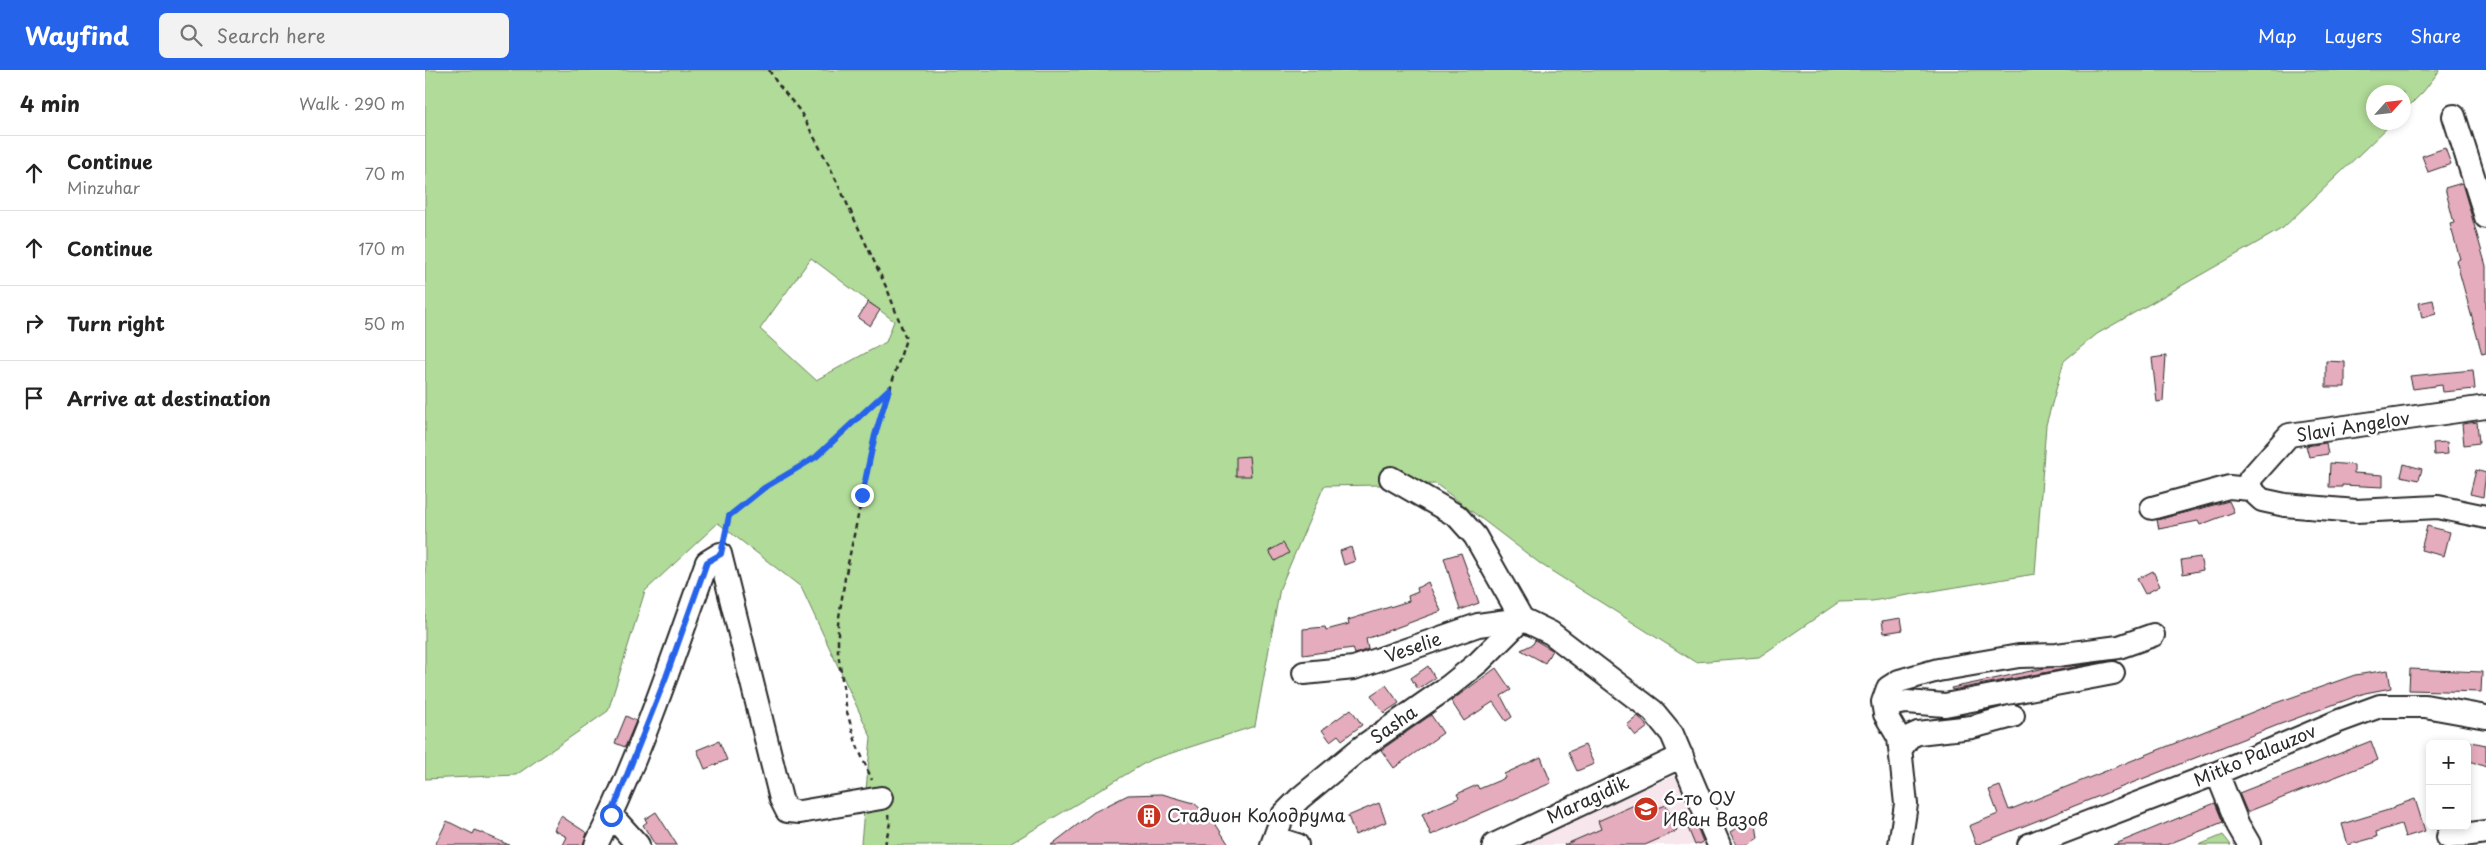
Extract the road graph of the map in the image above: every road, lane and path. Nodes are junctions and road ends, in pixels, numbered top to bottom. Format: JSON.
{"nodes":[{"id":1,"x":769,"y":70,"type":"edge"},
{"id":2,"x":2454,"y":116,"type":"dead end"},
{"id":3,"x":2486,"y":217,"type":"edge"},
{"id":4,"x":889,"y":389,"type":"junction"},
{"id":5,"x":2486,"y":407,"type":"edge"},
{"id":6,"x":1391,"y":478,"type":"dead end"},
{"id":7,"x":2250,"y":489,"type":"junction"},
{"id":8,"x":2152,"y":508,"type":"dead end"},
{"id":9,"x":2486,"y":517,"type":"edge"},
{"id":10,"x":721,"y":554,"type":"junction"},
{"id":11,"x":1522,"y":619,"type":"junction"},
{"id":12,"x":2153,"y":635,"type":"dead end"},
{"id":13,"x":1305,"y":673,"type":"dead end"},
{"id":14,"x":2113,"y":673,"type":"dead end"},
{"id":15,"x":1885,"y":714,"type":"junction"},
{"id":16,"x":2013,"y":716,"type":"dead end"},
{"id":17,"x":2486,"y":717,"type":"edge"},
{"id":18,"x":1901,"y":749,"type":"junction"},
{"id":19,"x":1683,"y":756,"type":"junction"},
{"id":20,"x":2217,"y":773,"type":"junction"},
{"id":21,"x":881,"y":798,"type":"junction"},
{"id":22,"x":611,"y":815,"type":"junction"},
{"id":23,"x":2486,"y":832,"type":"edge"},
{"id":24,"x":2448,"y":838,"type":"dead end"},
{"id":25,"x":1274,"y":841,"type":"edge"},
{"id":26,"x":2249,"y":844,"type":"edge"},
{"id":27,"x":596,"y":845,"type":"edge"},
{"id":28,"x":638,"y":845,"type":"edge"},
{"id":29,"x":885,"y":845,"type":"edge"},
{"id":30,"x":1297,"y":845,"type":"edge"},
{"id":31,"x":1494,"y":845,"type":"edge"},
{"id":32,"x":1719,"y":845,"type":"edge"},
{"id":33,"x":1900,"y":845,"type":"edge"},
{"id":34,"x":2029,"y":845,"type":"edge"}],
"edges":[{"from":1,"to":4,"type":"path"},
{"from":2,"to":3,"type":"street"},
{"from":4,"to":10,"type":"path"},
{"from":4,"to":21,"type":"path"},
{"from":5,"to":7,"type":"street","name":"Slavi Angelov"},
{"from":6,"to":11,"type":"street"},
{"from":7,"to":8,"type":"street"},
{"from":7,"to":9,"type":"street"},
{"from":10,"to":21,"type":"street"},
{"from":10,"to":22,"type":"street"},
{"from":11,"to":13,"type":"street","name":"Veselie"},
{"from":11,"to":19,"type":"street"},
{"from":11,"to":25,"type":"street","name":"Sasha"},
{"from":12,"to":15,"type":"street"},
{"from":14,"to":15,"type":"street"},
{"from":15,"to":18,"type":"street"},
{"from":16,"to":18,"type":"street"},
{"from":17,"to":20,"type":"street","name":"Mitko Palauzov"},
{"from":18,"to":33,"type":"street"},
{"from":19,"to":31,"type":"street","name":"Maragidik"},
{"from":19,"to":32,"type":"street"},
{"from":20,"to":26,"type":"street"},
{"from":20,"to":34,"type":"street","name":"Mitko Palauzov"},
{"from":21,"to":29,"type":"path"},
{"from":22,"to":27,"type":"street"},
{"from":22,"to":28,"type":"street"},
{"from":23,"to":24,"type":"street"},
{"from":25,"to":30,"type":"street"}]}
